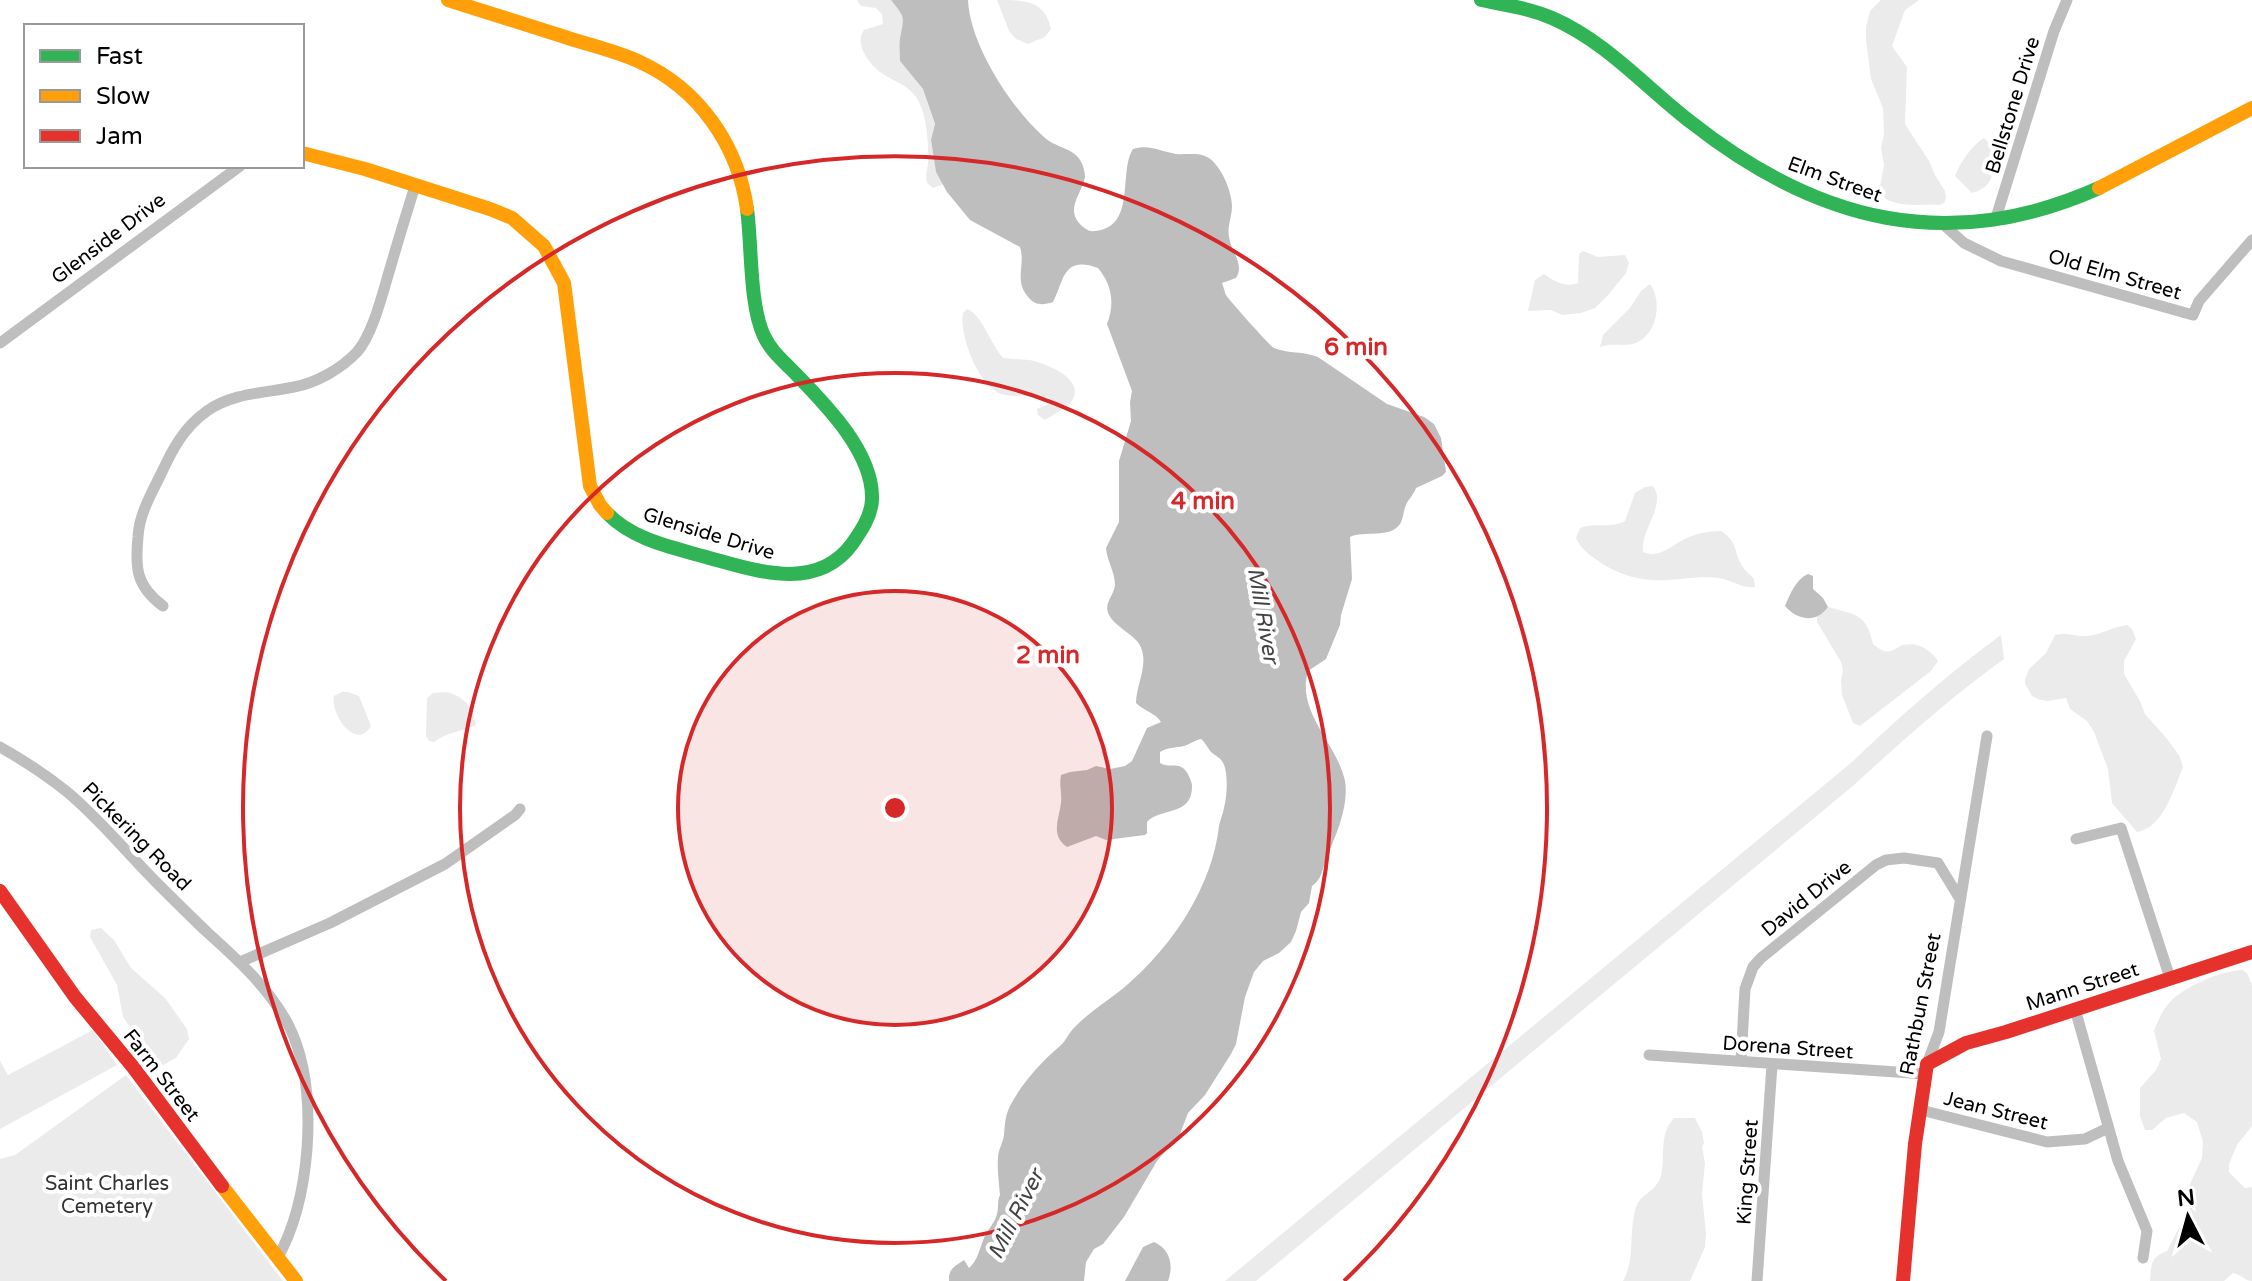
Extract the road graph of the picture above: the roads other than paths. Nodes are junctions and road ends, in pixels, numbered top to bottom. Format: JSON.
{"nodes":[{"id":1,"x":448,"y":0,"type":"edge"},
{"id":2,"x":1481,"y":0,"type":"edge"},
{"id":3,"x":2067,"y":0,"type":"edge"},
{"id":4,"x":2252,"y":108,"type":"edge"},
{"id":5,"x":304,"y":154,"type":"edge"},
{"id":6,"x":237,"y":168,"type":"edge"},
{"id":7,"x":415,"y":186,"type":"junction"},
{"id":8,"x":1995,"y":221,"type":"junction"},
{"id":9,"x":1944,"y":225,"type":"junction"},
{"id":10,"x":2252,"y":240,"type":"edge"},
{"id":11,"x":0,"y":343,"type":"edge"},
{"id":12,"x":163,"y":606,"type":"dead end"},
{"id":13,"x":1987,"y":736,"type":"dead end"},
{"id":14,"x":0,"y":747,"type":"edge"},
{"id":15,"x":520,"y":809,"type":"dead end"},
{"id":16,"x":2076,"y":839,"type":"dead end"},
{"id":17,"x":0,"y":891,"type":"edge"},
{"id":18,"x":1960,"y":899,"type":"junction"},
{"id":19,"x":2252,"y":952,"type":"edge"},
{"id":20,"x":240,"y":962,"type":"junction"},
{"id":21,"x":2170,"y":978,"type":"junction"},
{"id":22,"x":2075,"y":1009,"type":"junction"},
{"id":23,"x":1649,"y":1055,"type":"dead end"},
{"id":24,"x":1741,"y":1061,"type":"junction"},
{"id":25,"x":1772,"y":1065,"type":"junction"},
{"id":26,"x":1926,"y":1069,"type":"junction"},
{"id":27,"x":1921,"y":1110,"type":"junction"},
{"id":28,"x":2108,"y":1128,"type":"junction"},
{"id":29,"x":2143,"y":1258,"type":"dead end"},
{"id":30,"x":277,"y":1259,"type":"junction"},
{"id":31,"x":296,"y":1281,"type":"edge"},
{"id":32,"x":1757,"y":1281,"type":"edge"},
{"id":33,"x":1903,"y":1281,"type":"edge"}],
"edges":[{"from":1,"to":7,"type":"street","name":"Glenside Drive"},
{"from":2,"to":9,"type":"street","name":"Elm Street"},
{"from":3,"to":8,"type":"street","name":"Bellstone Drive"},
{"from":4,"to":8,"type":"street","name":"Elm Street"},
{"from":5,"to":7,"type":"street","name":"Glenside Drive"},
{"from":6,"to":11,"type":"street","name":"Glenside Drive"},
{"from":7,"to":12,"type":"street"},
{"from":8,"to":9,"type":"street","name":"Elm Street"},
{"from":9,"to":10,"type":"street","name":"Old Elm Street"},
{"from":13,"to":18,"type":"street","name":"Rathbun Street"},
{"from":14,"to":20,"type":"street","name":"Pickering Road"},
{"from":15,"to":20,"type":"street"},
{"from":16,"to":21,"type":"street"},
{"from":17,"to":30,"type":"street","name":"Farm Street"},
{"from":18,"to":24,"type":"street","name":"David Drive"},
{"from":18,"to":26,"type":"street","name":"Rathbun Street"},
{"from":19,"to":21,"type":"street","name":"Mann Street"},
{"from":20,"to":30,"type":"street","name":"Pickering Road"},
{"from":21,"to":22,"type":"street","name":"Mann Street"},
{"from":22,"to":26,"type":"street","name":"Mann Street"},
{"from":22,"to":28,"type":"street"},
{"from":23,"to":24,"type":"street","name":"Dorena Street"},
{"from":24,"to":25,"type":"street","name":"Dorena Street"},
{"from":25,"to":26,"type":"street","name":"Dorena Street"},
{"from":25,"to":32,"type":"street","name":"King Street"},
{"from":26,"to":27,"type":"street","name":"Rathbun Street"},
{"from":27,"to":28,"type":"street","name":"Jean Street"},
{"from":27,"to":33,"type":"street","name":"Rathbun Street"},
{"from":28,"to":29,"type":"street"},
{"from":30,"to":31,"type":"street","name":"Farm Street"}]}
